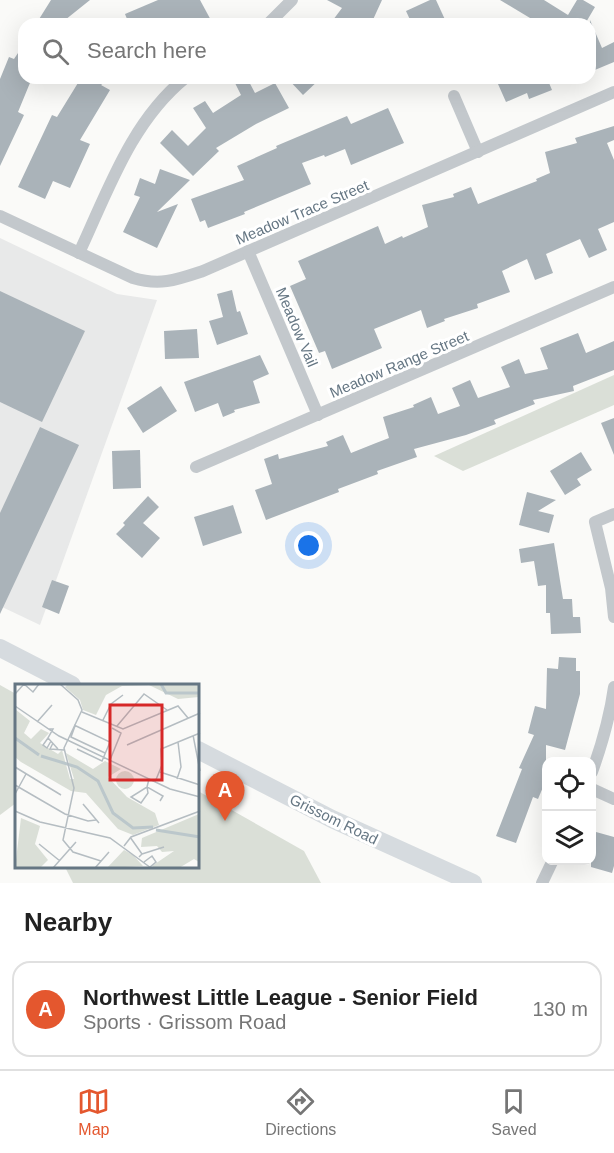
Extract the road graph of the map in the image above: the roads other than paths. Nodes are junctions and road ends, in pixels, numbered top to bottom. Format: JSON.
{"nodes":[{"id":1,"x":292,"y":0,"type":"edge"},
{"id":2,"x":274,"y":18,"type":"edge"},
{"id":3,"x":179,"y":84,"type":"edge"},
{"id":4,"x":614,"y":92,"type":"edge"},
{"id":5,"x":454,"y":96,"type":"dead end"},
{"id":6,"x":478,"y":152,"type":"junction"},
{"id":7,"x":0,"y":216,"type":"edge"},
{"id":8,"x":248,"y":251,"type":"junction"},
{"id":9,"x":79,"y":253,"type":"junction"},
{"id":10,"x":614,"y":287,"type":"edge"},
{"id":11,"x":318,"y":415,"type":"junction"},
{"id":12,"x":196,"y":467,"type":"dead end"},
{"id":13,"x":614,"y":514,"type":"edge"},
{"id":14,"x":614,"y":617,"type":"edge"},
{"id":15,"x":0,"y":648,"type":"edge"},
{"id":16,"x":70,"y":684,"type":"edge"},
{"id":17,"x":614,"y":687,"type":"edge"},
{"id":18,"x":200,"y":751,"type":"edge"},
{"id":19,"x":596,"y":760,"type":"edge"},
{"id":20,"x":596,"y":791,"type":"edge"},
{"id":21,"x":614,"y":799,"type":"edge"},
{"id":22,"x":551,"y":865,"type":"edge"},
{"id":23,"x":473,"y":883,"type":"edge"},
{"id":24,"x":542,"y":883,"type":"edge"}],
"edges":[{"from":1,"to":2,"type":"street"},
{"from":3,"to":9,"type":"street"},
{"from":4,"to":6,"type":"street","name":"Meadow Trace Street"},
{"from":5,"to":6,"type":"street"},
{"from":6,"to":8,"type":"street","name":"Meadow Trace Street"},
{"from":7,"to":9,"type":"street","name":"Meadow Trace Street"},
{"from":8,"to":9,"type":"street","name":"Meadow Trace Street"},
{"from":8,"to":11,"type":"street","name":"Meadow Vail"},
{"from":10,"to":11,"type":"street","name":"Meadow Range Street"},
{"from":11,"to":12,"type":"street","name":"Meadow Range Street"},
{"from":13,"to":14,"type":"street"},
{"from":15,"to":16,"type":"main road"},
{"from":17,"to":19,"type":"street"},
{"from":18,"to":23,"type":"main road","name":"Grissom Road"},
{"from":20,"to":21,"type":"street"},
{"from":22,"to":24,"type":"street"}]}
